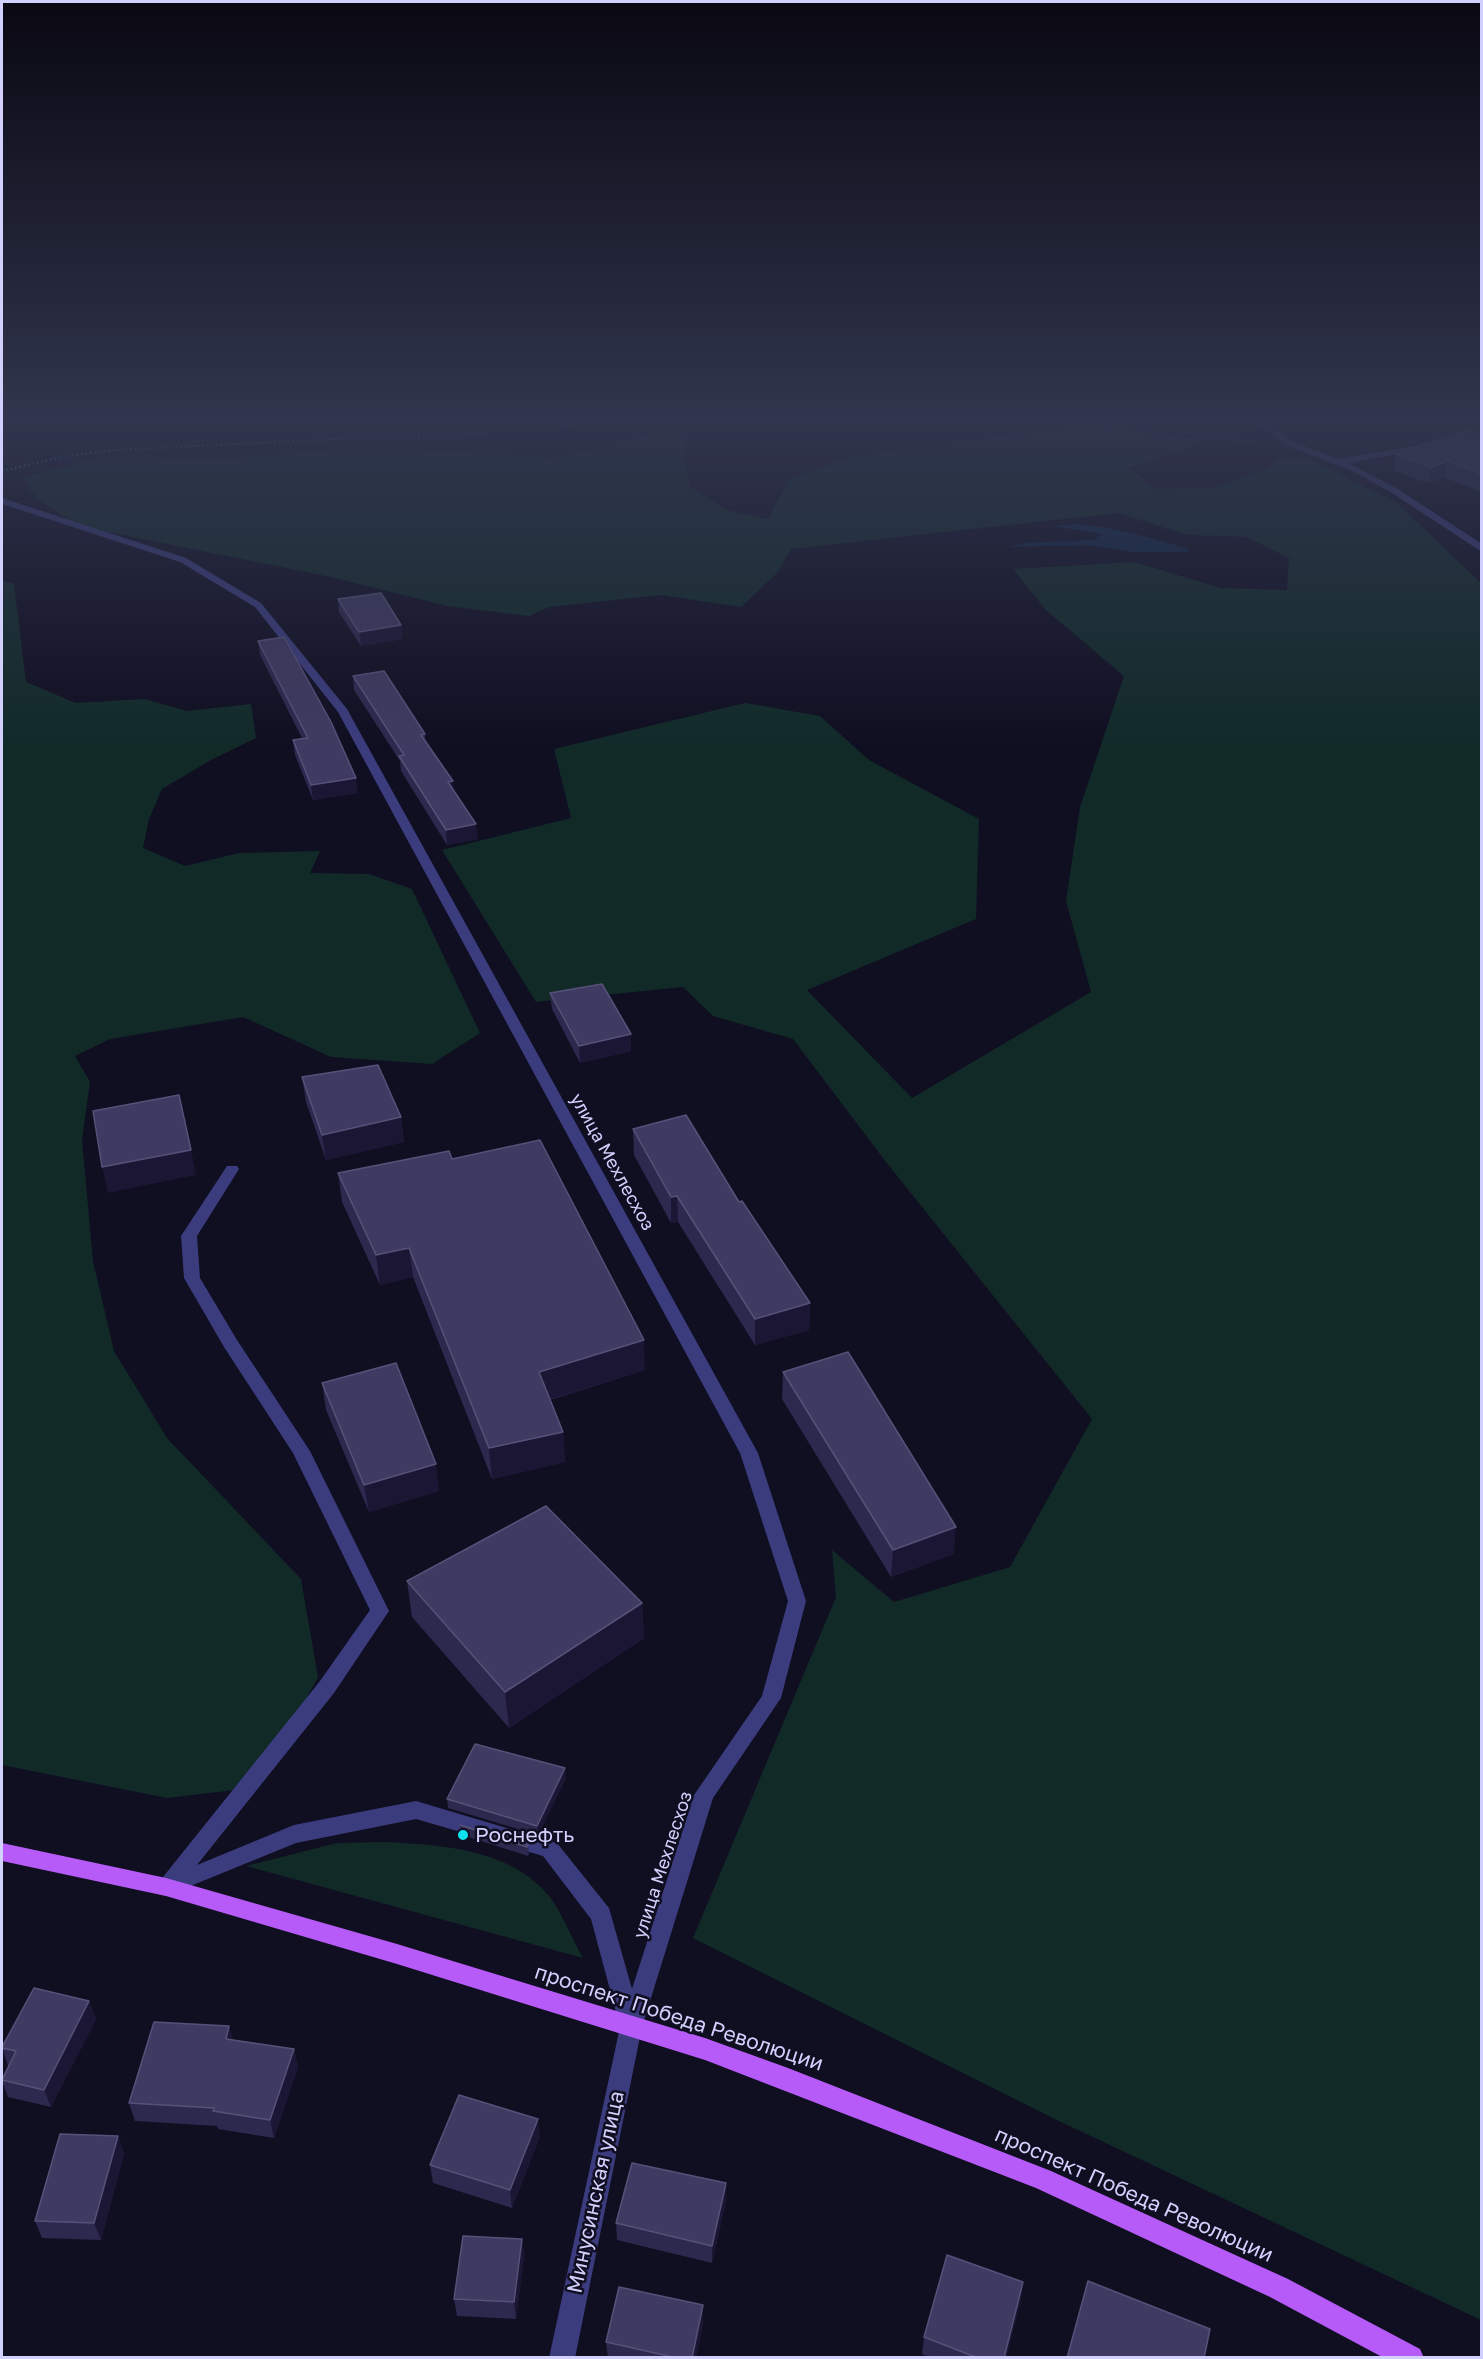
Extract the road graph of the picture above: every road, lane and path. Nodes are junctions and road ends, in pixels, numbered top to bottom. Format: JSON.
{"nodes":[{"id":1,"x":91,"y":530,"type":"edge"},
{"id":2,"x":1454,"y":530,"type":"edge"},
{"id":3,"x":1482,"y":549,"type":"edge"},
{"id":4,"x":232,"y":1169,"type":"dead end"},
{"id":5,"x":2,"y":1852,"type":"edge"},
{"id":6,"x":166,"y":1887,"type":"junction"},
{"id":7,"x":631,"y":2027,"type":"junction"},
{"id":8,"x":562,"y":2358,"type":"edge"},
{"id":9,"x":1411,"y":2358,"type":"edge"}],
"edges":[{"from":1,"to":7,"type":"street","name":"улица Мехлесхоз"},
{"from":2,"to":3,"type":"street"},
{"from":4,"to":6,"type":"street"},
{"from":5,"to":6,"type":"main road","name":"проспект Победа Революции"},
{"from":6,"to":7,"type":"main road","name":"проспект Победа Революции"},
{"from":6,"to":7,"type":"street"},
{"from":7,"to":8,"type":"street","name":"Минусинская улица"},
{"from":7,"to":9,"type":"main road","name":"проспект Победа Революции"}]}
